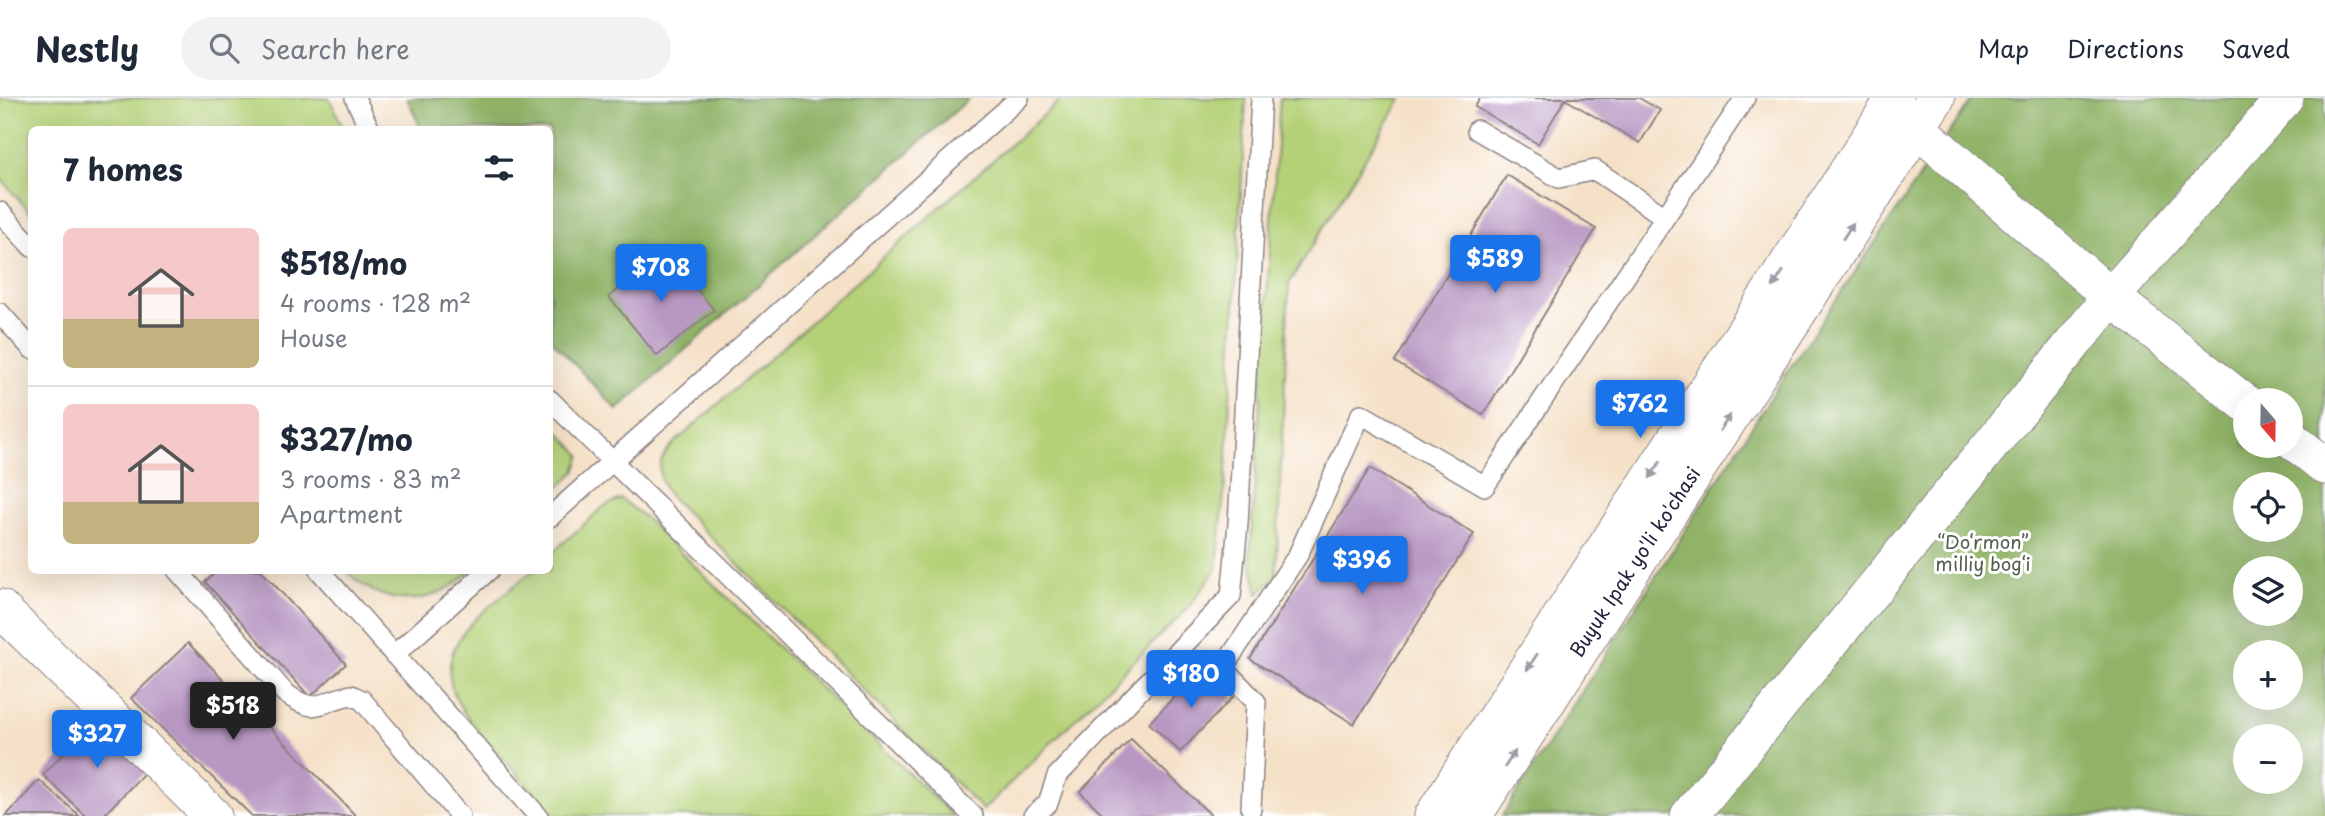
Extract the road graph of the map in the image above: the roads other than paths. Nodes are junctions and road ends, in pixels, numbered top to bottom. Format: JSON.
{"nodes":[{"id":1,"x":355,"y":98,"type":"edge"},
{"id":2,"x":1019,"y":98,"type":"edge"},
{"id":3,"x":1261,"y":98,"type":"edge"},
{"id":4,"x":1745,"y":98,"type":"edge"},
{"id":5,"x":2285,"y":98,"type":"edge"},
{"id":6,"x":1909,"y":107,"type":"edge"},
{"id":7,"x":368,"y":126,"type":"edge"},
{"id":8,"x":1477,"y":130,"type":"dead end"},
{"id":9,"x":0,"y":212,"type":"edge"},
{"id":10,"x":1665,"y":217,"type":"junction"},
{"id":11,"x":28,"y":243,"type":"edge"},
{"id":12,"x":2111,"y":297,"type":"junction"},
{"id":13,"x":0,"y":313,"type":"edge"},
{"id":14,"x":28,"y":344,"type":"edge"},
{"id":15,"x":2233,"y":394,"type":"edge"},
{"id":16,"x":553,"y":403,"type":"edge"},
{"id":17,"x":2303,"y":449,"type":"edge"},
{"id":18,"x":612,"y":461,"type":"junction"},
{"id":19,"x":2325,"y":466,"type":"edge"},
{"id":20,"x":553,"y":514,"type":"edge"},
{"id":21,"x":181,"y":574,"type":"edge"},
{"id":22,"x":323,"y":574,"type":"edge"},
{"id":23,"x":485,"y":574,"type":"edge"},
{"id":24,"x":0,"y":608,"type":"edge"},
{"id":25,"x":394,"y":655,"type":"junction"},
{"id":26,"x":194,"y":809,"type":"edge"},
{"id":27,"x":1251,"y":810,"type":"dead end"},
{"id":28,"x":1452,"y":813,"type":"edge"},
{"id":29,"x":460,"y":816,"type":"edge"},
{"id":30,"x":538,"y":816,"type":"edge"},
{"id":31,"x":973,"y":816,"type":"edge"},
{"id":32,"x":1033,"y":816,"type":"edge"},
{"id":33,"x":1689,"y":816,"type":"edge"}],
"edges":[{"from":1,"to":7,"type":"lane"},
{"from":2,"to":18,"type":"lane"},
{"from":3,"to":32,"type":"lane"},
{"from":4,"to":10,"type":"lane"},
{"from":5,"to":12,"type":"street"},
{"from":6,"to":12,"type":"street"},
{"from":6,"to":28,"type":"street","name":"Buyuk Ipak yo'li ko'chasi"},
{"from":8,"to":10,"type":"lane"},
{"from":9,"to":11,"type":"lane"},
{"from":10,"to":27,"type":"lane"},
{"from":12,"to":15,"type":"street"},
{"from":12,"to":33,"type":"street"},
{"from":13,"to":14,"type":"lane"},
{"from":16,"to":18,"type":"lane"},
{"from":17,"to":19,"type":"street"},
{"from":18,"to":20,"type":"lane"},
{"from":18,"to":31,"type":"lane"},
{"from":21,"to":29,"type":"lane"},
{"from":22,"to":25,"type":"lane"},
{"from":23,"to":25,"type":"lane"},
{"from":24,"to":26,"type":"street"},
{"from":25,"to":30,"type":"lane"}]}
